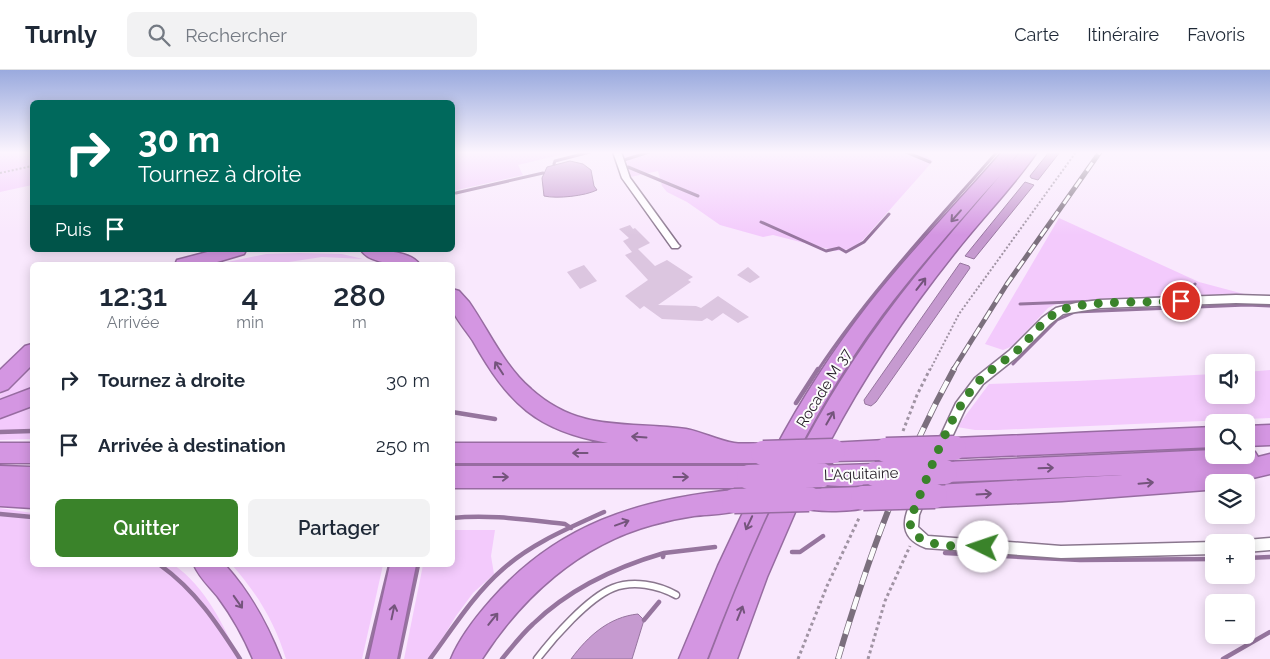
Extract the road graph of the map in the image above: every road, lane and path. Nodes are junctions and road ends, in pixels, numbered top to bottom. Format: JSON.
{"nodes":[{"id":1,"x":627,"y":179,"type":"edge"},
{"id":2,"x":987,"y":179,"type":"edge"},
{"id":3,"x":1007,"y":179,"type":"edge"},
{"id":4,"x":1056,"y":179,"type":"edge"},
{"id":5,"x":675,"y":246,"type":"dead end"},
{"id":6,"x":230,"y":252,"type":"edge"},
{"id":7,"x":375,"y":252,"type":"edge"},
{"id":8,"x":195,"y":262,"type":"edge"},
{"id":9,"x":403,"y":262,"type":"edge"},
{"id":10,"x":455,"y":299,"type":"edge"},
{"id":11,"x":1270,"y":300,"type":"edge"},
{"id":12,"x":30,"y":354,"type":"edge"},
{"id":13,"x":0,"y":383,"type":"edge"},
{"id":14,"x":30,"y":398,"type":"edge"},
{"id":15,"x":0,"y":409,"type":"edge"},
{"id":16,"x":1270,"y":435,"type":"edge"},
{"id":17,"x":1255,"y":436,"type":"edge"},
{"id":18,"x":1205,"y":437,"type":"edge"},
{"id":19,"x":894,"y":442,"type":"junction"},
{"id":20,"x":0,"y":453,"type":"edge"},
{"id":21,"x":30,"y":453,"type":"edge"},
{"id":22,"x":455,"y":453,"type":"edge"},
{"id":23,"x":734,"y":453,"type":"junction"},
{"id":24,"x":1270,"y":458,"type":"edge"},
{"id":25,"x":1270,"y":464,"type":"edge"},
{"id":26,"x":0,"y":477,"type":"edge"},
{"id":27,"x":30,"y":477,"type":"edge"},
{"id":28,"x":455,"y":477,"type":"edge"},
{"id":29,"x":0,"y":495,"type":"edge"},
{"id":30,"x":30,"y":497,"type":"edge"},
{"id":31,"x":863,"y":505,"type":"junction"},
{"id":32,"x":918,"y":538,"type":"junction"},
{"id":33,"x":1270,"y":544,"type":"edge"},
{"id":34,"x":1255,"y":545,"type":"edge"},
{"id":35,"x":1205,"y":548,"type":"edge"},
{"id":36,"x":208,"y":567,"type":"edge"},
{"id":37,"x":403,"y":567,"type":"edge"},
{"id":38,"x":676,"y":595,"type":"dead end"},
{"id":39,"x":267,"y":659,"type":"edge"},
{"id":40,"x":383,"y":659,"type":"edge"},
{"id":41,"x":466,"y":659,"type":"edge"},
{"id":42,"x":537,"y":659,"type":"edge"},
{"id":43,"x":693,"y":659,"type":"edge"},
{"id":44,"x":723,"y":659,"type":"edge"},
{"id":45,"x":798,"y":659,"type":"edge"},
{"id":46,"x":868,"y":659,"type":"edge"}],
"edges":[{"from":1,"to":5,"type":"street"},
{"from":2,"to":43,"type":"highway","name":"Rocade M 37","one_way":true},
{"from":44,"to":3,"type":"highway","name":"Rocade M 37","one_way":true},
{"from":4,"to":19,"type":"path"},
{"from":6,"to":8,"type":"highway"},
{"from":7,"to":9,"type":"highway"},
{"from":23,"to":10,"type":"highway","one_way":true},
{"from":11,"to":32,"type":"street"},
{"from":12,"to":13,"type":"highway"},
{"from":14,"to":15,"type":"highway"},
{"from":16,"to":17,"type":"highway"},
{"from":18,"to":19,"type":"highway","name":"L'Aquitaine","bridge":true},
{"from":19,"to":23,"type":"highway","name":"L'Aquitaine","bridge":true},
{"from":20,"to":21,"type":"highway"},
{"from":23,"to":22,"type":"highway","name":"L'Aquitaine","one_way":true},
{"from":28,"to":24,"type":"highway","name":"L'Aquitaine","one_way":true,"bridge":true},
{"from":31,"to":25,"type":"highway","one_way":true,"bridge":true},
{"from":26,"to":27,"type":"highway"},
{"from":29,"to":30,"type":"highway"},
{"from":41,"to":31,"type":"highway","one_way":true,"bridge":true},
{"from":31,"to":45,"type":"path"},
{"from":32,"to":35,"type":"street"},
{"from":32,"to":46,"type":"path"},
{"from":33,"to":34,"type":"street"},
{"from":36,"to":39,"type":"highway","one_way":true},
{"from":40,"to":37,"type":"highway","one_way":true},
{"from":38,"to":42,"type":"lane"}]}
